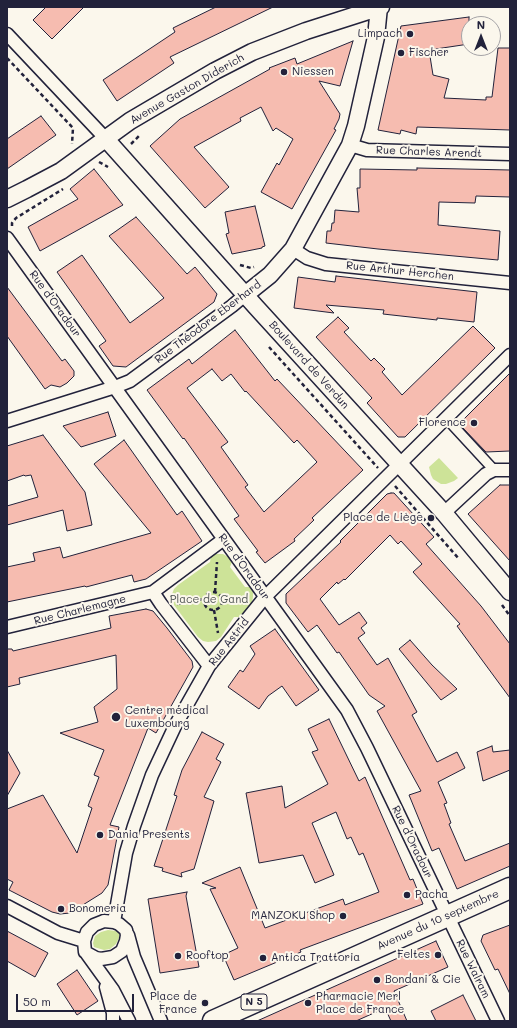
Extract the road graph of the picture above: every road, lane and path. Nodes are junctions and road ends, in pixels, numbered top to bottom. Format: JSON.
{"nodes":[{"id":1,"x":379,"y":7,"type":"edge"},
{"id":2,"x":7,"y":34,"type":"edge"},
{"id":3,"x":7,"y":58,"type":"edge"},
{"id":4,"x":73,"y":128,"type":"dead end"},
{"id":5,"x":143,"y":131,"type":"dead end"},
{"id":6,"x":106,"y":139,"type":"junction"},
{"id":7,"x":350,"y":145,"type":"junction"},
{"id":8,"x":135,"y":149,"type":"dead end"},
{"id":9,"x":510,"y":154,"type":"edge"},
{"id":10,"x":97,"y":162,"type":"dead end"},
{"id":11,"x":109,"y":168,"type":"dead end"},
{"id":12,"x":64,"y":189,"type":"dead end"},
{"id":13,"x":7,"y":199,"type":"edge"},
{"id":14,"x":10,"y":233,"type":"edge"},
{"id":15,"x":293,"y":249,"type":"junction"},
{"id":16,"x":240,"y":265,"type":"dead end"},
{"id":17,"x":259,"y":266,"type":"dead end"},
{"id":18,"x":510,"y":283,"type":"edge"},
{"id":19,"x":245,"y":295,"type":"junction"},
{"id":20,"x":269,"y":347,"type":"dead end"},
{"id":21,"x":510,"y":355,"type":"edge"},
{"id":22,"x":115,"y":387,"type":"junction"},
{"id":23,"x":446,"y":418,"type":"junction"},
{"id":24,"x":7,"y":421,"type":"edge"},
{"id":25,"x":399,"y":464,"type":"junction"},
{"id":26,"x":494,"y":470,"type":"junction"},
{"id":27,"x":510,"y":470,"type":"edge"},
{"id":28,"x":386,"y":477,"type":"junction"},
{"id":29,"x":444,"y":513,"type":"junction"},
{"id":30,"x":224,"y":539,"type":"junction"},
{"id":31,"x":217,"y":562,"type":"dead end"},
{"id":32,"x":464,"y":564,"type":"dead end"},
{"id":33,"x":153,"y":592,"type":"junction"},
{"id":34,"x":215,"y":592,"type":"junction"},
{"id":35,"x":503,"y":596,"type":"edge"},
{"id":36,"x":266,"y":597,"type":"junction"},
{"id":37,"x":222,"y":599,"type":"junction"},
{"id":38,"x":203,"y":600,"type":"junction"},
{"id":39,"x":244,"y":603,"type":"dead end"},
{"id":40,"x":177,"y":604,"type":"dead end"},
{"id":41,"x":214,"y":610,"type":"junction"},
{"id":42,"x":510,"y":616,"type":"edge"},
{"id":43,"x":7,"y":627,"type":"edge"},
{"id":44,"x":218,"y":634,"type":"dead end"},
{"id":45,"x":209,"y":666,"type":"junction"},
{"id":46,"x":510,"y":888,"type":"edge"},
{"id":47,"x":7,"y":906,"type":"edge"},
{"id":48,"x":448,"y":916,"type":"junction"},
{"id":49,"x":114,"y":922,"type":"junction"},
{"id":50,"x":126,"y":930,"type":"junction"},
{"id":51,"x":85,"y":947,"type":"junction"},
{"id":52,"x":99,"y":970,"type":"junction"},
{"id":53,"x":113,"y":1021,"type":"edge"},
{"id":54,"x":129,"y":1021,"type":"edge"},
{"id":55,"x":161,"y":1021,"type":"edge"},
{"id":56,"x":213,"y":1021,"type":"edge"},
{"id":57,"x":498,"y":1021,"type":"edge"}],
"edges":[{"from":1,"to":6,"type":"street","name":"Avenue Gaston Diderich"},
{"from":1,"to":7,"type":"street","name":"Rue Théodore Eberhard"},
{"from":2,"to":6,"type":"street"},
{"from":3,"to":4,"type":"path"},
{"from":5,"to":8,"type":"path"},
{"from":6,"to":13,"type":"street","name":"Avenue Gaston Diderich"},
{"from":6,"to":19,"type":"street","name":"Boulevard de Verdun"},
{"from":7,"to":9,"type":"street","name":"Rue Charles Arendt"},
{"from":7,"to":15,"type":"street","name":"Rue Théodore Eberhard"},
{"from":10,"to":11,"type":"path"},
{"from":12,"to":14,"type":"path"},
{"from":14,"to":22,"type":"street","name":"Rue d'Oradour"},
{"from":15,"to":18,"type":"street","name":"Rue Arthur Herchen"},
{"from":15,"to":19,"type":"street","name":"Rue Théodore Eberhard"},
{"from":16,"to":17,"type":"path"},
{"from":19,"to":22,"type":"street","name":"Rue Théodore Eberhard"},
{"from":19,"to":25,"type":"street","name":"Boulevard de Verdun"},
{"from":20,"to":28,"type":"path"},
{"from":21,"to":23,"type":"street","name":"Rue Astrid"},
{"from":22,"to":24,"type":"street","name":"Rue Théodore Eberhard"},
{"from":22,"to":30,"type":"street","name":"Rue d'Oradour"},
{"from":23,"to":25,"type":"street","name":"Rue Astrid"},
{"from":23,"to":26,"type":"street"},
{"from":25,"to":28,"type":"street","name":"Rue Astrid"},
{"from":25,"to":29,"type":"street","name":"Boulevard de Verdun"},
{"from":26,"to":27,"type":"street"},
{"from":26,"to":29,"type":"street"},
{"from":28,"to":32,"type":"path"},
{"from":28,"to":36,"type":"street","name":"Rue Astrid"},
{"from":29,"to":35,"type":"street","name":"Boulevard de Verdun"},
{"from":30,"to":33,"type":"street","name":"Rue Charlemagne"},
{"from":30,"to":36,"type":"street","name":"Rue d'Oradour"},
{"from":31,"to":34,"type":"path"},
{"from":33,"to":43,"type":"street","name":"Rue Charlemagne"},
{"from":33,"to":45,"type":"street"},
{"from":34,"to":37,"type":"path"},
{"from":34,"to":38,"type":"path"},
{"from":35,"to":42,"type":"path"},
{"from":36,"to":45,"type":"street","name":"Rue Astrid"},
{"from":36,"to":48,"type":"street","name":"Rue d'Oradour"},
{"from":37,"to":39,"type":"path"},
{"from":37,"to":41,"type":"path"},
{"from":38,"to":40,"type":"path"},
{"from":38,"to":41,"type":"path"},
{"from":41,"to":44,"type":"path"},
{"from":45,"to":49,"type":"street","name":"Rue Astrid"},
{"from":46,"to":48,"type":"main road","name":"Avenue du 10 septembre","number":"N 5"},
{"from":47,"to":51,"type":"street"},
{"from":48,"to":56,"type":"main road","name":"Avenue du 10 septembre","number":"N 5"},
{"from":48,"to":57,"type":"street","name":"Rue Walram"},
{"from":49,"to":50,"type":"street"},
{"from":49,"to":51,"type":"street"},
{"from":50,"to":51,"type":"street"},
{"from":50,"to":55,"type":"street"},
{"from":51,"to":52,"type":"street"},
{"from":52,"to":53,"type":"street"},
{"from":52,"to":54,"type":"street"}]}
